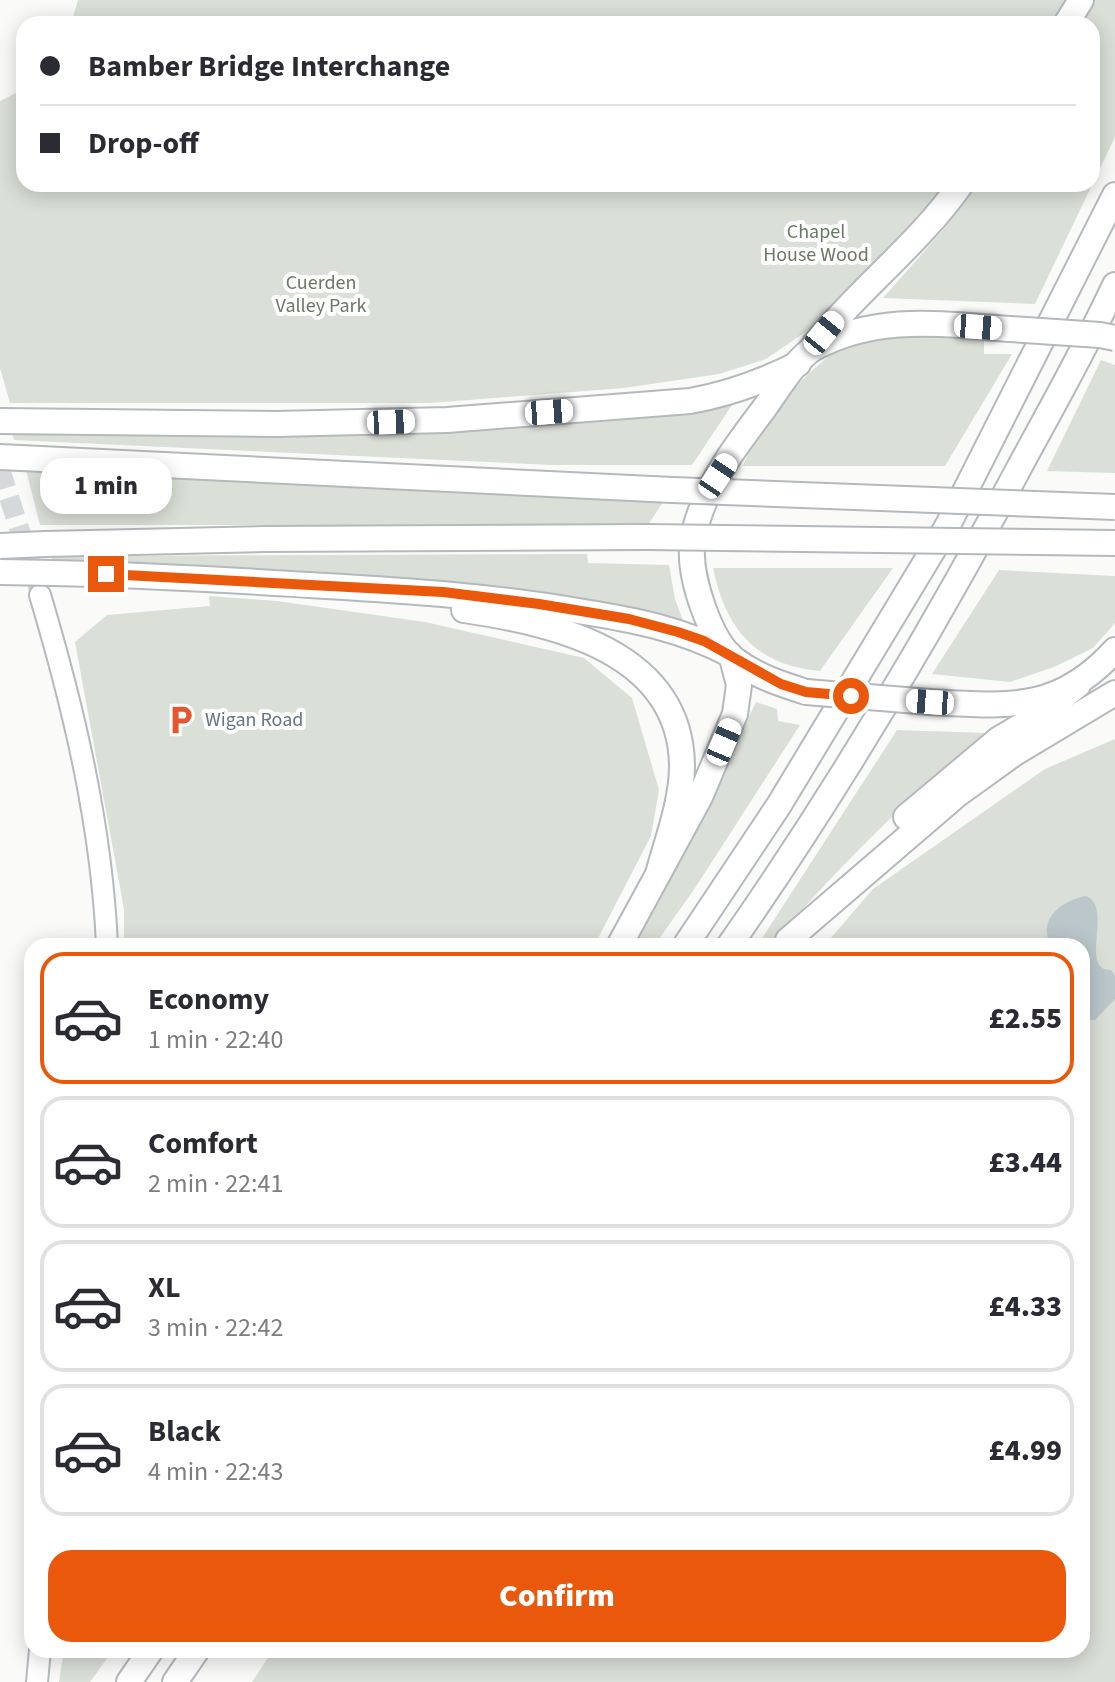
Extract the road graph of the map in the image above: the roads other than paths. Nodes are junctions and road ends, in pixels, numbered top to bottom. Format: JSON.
{"nodes":[{"id":1,"x":955,"y":192,"type":"edge"},
{"id":2,"x":1115,"y":195,"type":"edge"},
{"id":3,"x":1115,"y":285,"type":"edge"},
{"id":4,"x":1115,"y":338,"type":"edge"},
{"id":5,"x":804,"y":357,"type":"junction"},
{"id":6,"x":3,"y":421,"type":"edge"},
{"id":7,"x":9,"y":458,"type":"edge"},
{"id":8,"x":1115,"y":507,"type":"edge"},
{"id":9,"x":1115,"y":543,"type":"edge"},
{"id":10,"x":0,"y":546,"type":"edge"},
{"id":11,"x":0,"y":572,"type":"edge"},
{"id":12,"x":354,"y":587,"type":"junction"},
{"id":13,"x":40,"y":595,"type":"tunnel mouth"},
{"id":14,"x":1115,"y":650,"type":"edge"},
{"id":15,"x":730,"y":656,"type":"junction"},
{"id":16,"x":1115,"y":663,"type":"edge"},
{"id":17,"x":1085,"y":679,"type":"junction"},
{"id":18,"x":1115,"y":693,"type":"edge"},
{"id":19,"x":658,"y":874,"type":"junction"},
{"id":20,"x":106,"y":938,"type":"edge"},
{"id":21,"x":623,"y":938,"type":"edge"},
{"id":22,"x":690,"y":938,"type":"edge"},
{"id":23,"x":735,"y":938,"type":"edge"},
{"id":24,"x":790,"y":938,"type":"edge"},
{"id":25,"x":792,"y":938,"type":"edge"},
{"id":26,"x":39,"y":1658,"type":"edge"},
{"id":27,"x":146,"y":1658,"type":"edge"},
{"id":28,"x":192,"y":1658,"type":"edge"},
{"id":29,"x":37,"y":1682,"type":"edge"},
{"id":30,"x":129,"y":1682,"type":"edge"},
{"id":31,"x":175,"y":1682,"type":"edge"}],
"edges":[{"from":1,"to":5,"type":"highway"},
{"from":2,"to":22,"type":"highway"},
{"from":3,"to":23,"type":"highway"},
{"from":4,"to":5,"type":"highway","bridge":true},
{"from":5,"to":6,"type":"highway"},
{"from":5,"to":15,"type":"highway"},
{"from":7,"to":8,"type":"highway","bridge":true},
{"from":9,"to":10,"type":"highway","bridge":true},
{"from":11,"to":12,"type":"highway","bridge":true},
{"from":12,"to":15,"type":"highway"},
{"from":12,"to":19,"type":"highway"},
{"from":13,"to":20,"type":"main road"},
{"from":14,"to":17,"type":"highway"},
{"from":15,"to":17,"type":"highway","bridge":true},
{"from":15,"to":19,"type":"highway"},
{"from":16,"to":17,"type":"highway"},
{"from":17,"to":24,"type":"highway"},
{"from":18,"to":25,"type":"highway"},
{"from":19,"to":21,"type":"highway"},
{"from":26,"to":29,"type":"main road"},
{"from":27,"to":30,"type":"highway"},
{"from":28,"to":31,"type":"highway"}]}
